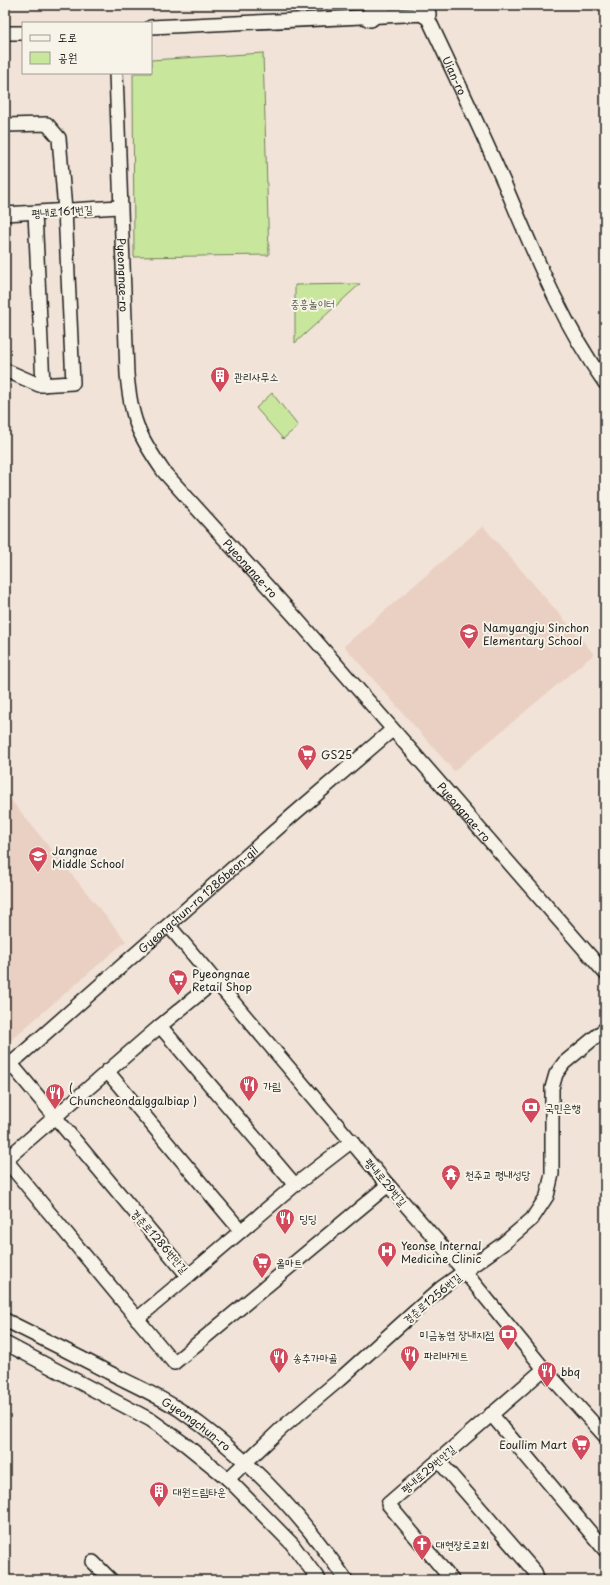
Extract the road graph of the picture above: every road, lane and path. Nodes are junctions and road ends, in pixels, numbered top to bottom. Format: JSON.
{"nodes":[{"id":1,"x":424,"y":10,"type":"edge"},
{"id":2,"x":376,"y":11,"type":"edge"},
{"id":3,"x":152,"y":27,"type":"edge"},
{"id":4,"x":22,"y":33,"type":"edge"},
{"id":5,"x":5,"y":34,"type":"edge"},
{"id":6,"x":116,"y":74,"type":"edge"},
{"id":7,"x":5,"y":125,"type":"edge"},
{"id":8,"x":119,"y":207,"type":"junction"},
{"id":9,"x":65,"y":210,"type":"junction"},
{"id":10,"x":35,"y":213,"type":"junction"},
{"id":11,"x":5,"y":214,"type":"edge"},
{"id":12,"x":5,"y":370,"type":"edge"},
{"id":13,"x":605,"y":383,"type":"edge"},
{"id":14,"x":43,"y":385,"type":"junction"},
{"id":15,"x":392,"y":730,"type":"junction"},
{"id":16,"x":169,"y":926,"type":"junction"},
{"id":17,"x":605,"y":973,"type":"edge"},
{"id":18,"x":215,"y":982,"type":"junction"},
{"id":19,"x":160,"y":1026,"type":"junction"},
{"id":20,"x":605,"y":1029,"type":"edge"},
{"id":21,"x":7,"y":1064,"type":"edge"},
{"id":22,"x":107,"y":1072,"type":"junction"},
{"id":23,"x":55,"y":1116,"type":"junction"},
{"id":24,"x":352,"y":1141,"type":"junction"},
{"id":25,"x":295,"y":1185,"type":"junction"},
{"id":26,"x":388,"y":1185,"type":"junction"},
{"id":27,"x":241,"y":1231,"type":"junction"},
{"id":28,"x":464,"y":1271,"type":"junction"},
{"id":29,"x":188,"y":1276,"type":"junction"},
{"id":30,"x":5,"y":1320,"type":"edge"},
{"id":31,"x":137,"y":1320,"type":"junction"},
{"id":32,"x":5,"y":1343,"type":"edge"},
{"id":33,"x":544,"y":1369,"type":"junction"},
{"id":34,"x":491,"y":1414,"type":"junction"},
{"id":35,"x":605,"y":1436,"type":"edge"},
{"id":36,"x":438,"y":1460,"type":"junction"},
{"id":37,"x":247,"y":1461,"type":"junction"},
{"id":38,"x":228,"y":1479,"type":"junction"},
{"id":39,"x":605,"y":1550,"type":"edge"},
{"id":40,"x":93,"y":1562,"type":"dead end"},
{"id":41,"x":318,"y":1579,"type":"edge"},
{"id":42,"x":111,"y":1580,"type":"edge"},
{"id":43,"x":346,"y":1580,"type":"edge"},
{"id":44,"x":452,"y":1580,"type":"edge"},
{"id":45,"x":537,"y":1580,"type":"edge"}],
"edges":[{"from":1,"to":2,"type":"street","name":"Uian-ro"},
{"from":1,"to":13,"type":"street","name":"Uian-ro"},
{"from":2,"to":3,"type":"street","name":"Uian-ro"},
{"from":4,"to":5,"type":"street"},
{"from":6,"to":8,"type":"street","name":"Pyeongnae-ro"},
{"from":7,"to":9,"type":"street"},
{"from":8,"to":9,"type":"street","name":"평내로161번길"},
{"from":8,"to":15,"type":"street","name":"Pyeongnae-ro"},
{"from":9,"to":10,"type":"street","name":"평내로161번길"},
{"from":9,"to":14,"type":"street"},
{"from":10,"to":11,"type":"street","name":"평내로161번길"},
{"from":10,"to":14,"type":"street"},
{"from":12,"to":14,"type":"street"},
{"from":15,"to":16,"type":"street","name":"Gyeongchun-ro 1286beon-gil"},
{"from":15,"to":17,"type":"street","name":"Pyeongnae-ro"},
{"from":16,"to":18,"type":"street","name":"평내로29번길"},
{"from":16,"to":21,"type":"street","name":"Gyeongchun-ro 1286beon-gil"},
{"from":18,"to":19,"type":"street"},
{"from":18,"to":24,"type":"street","name":"평내로29번길"},
{"from":19,"to":22,"type":"street"},
{"from":19,"to":25,"type":"street"},
{"from":20,"to":28,"type":"street","name":"경춘로1256번길"},
{"from":21,"to":23,"type":"street","name":"경춘로1286번안길"},
{"from":22,"to":23,"type":"street"},
{"from":22,"to":27,"type":"street"},
{"from":23,"to":29,"type":"street","name":"경춘로1286번안길"},
{"from":23,"to":31,"type":"street"},
{"from":24,"to":25,"type":"street","name":"경춘로1286번안길"},
{"from":24,"to":26,"type":"street","name":"평내로29번길"},
{"from":25,"to":27,"type":"street","name":"경춘로1286번안길"},
{"from":26,"to":28,"type":"street","name":"평내로29번길"},
{"from":26,"to":31,"type":"street"},
{"from":27,"to":29,"type":"street","name":"경춘로1286번안길"},
{"from":28,"to":33,"type":"street","name":"평내로29번길"},
{"from":28,"to":37,"type":"street","name":"경춘로1256번길"},
{"from":29,"to":31,"type":"street"},
{"from":30,"to":37,"type":"street","name":"Gyeongchun-ro"},
{"from":32,"to":38,"type":"street","name":"Gyeongchun-ro"},
{"from":33,"to":34,"type":"street","name":"평내로29번안길"},
{"from":33,"to":35,"type":"street","name":"평내로29번길"},
{"from":34,"to":36,"type":"street","name":"평내로29번안길"},
{"from":34,"to":39,"type":"street"},
{"from":36,"to":44,"type":"street","name":"평내로29번안길"},
{"from":36,"to":45,"type":"street"},
{"from":37,"to":38,"type":"street","name":"경춘로1256번길"},
{"from":37,"to":43,"type":"street","name":"Gyeongchun-ro"},
{"from":38,"to":41,"type":"street","name":"Gyeongchun-ro"},
{"from":40,"to":42,"type":"street"}]}
